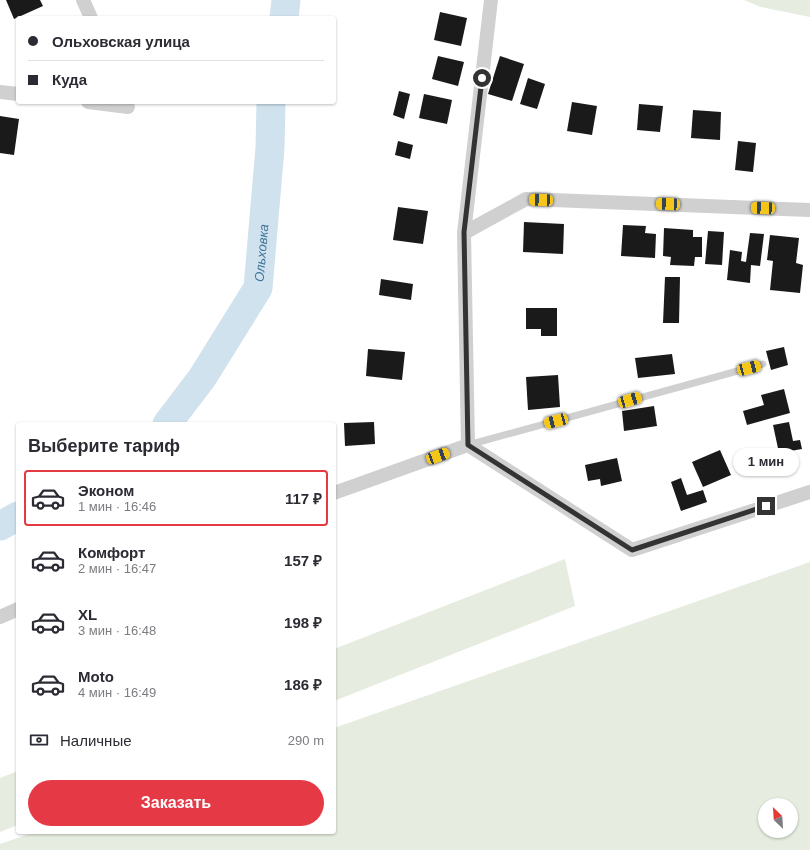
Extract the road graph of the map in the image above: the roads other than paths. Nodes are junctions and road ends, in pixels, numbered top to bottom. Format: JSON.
{"nodes":[{"id":1,"x":83,"y":0,"type":"edge"},
{"id":2,"x":491,"y":0,"type":"edge"},
{"id":3,"x":90,"y":16,"type":"edge"},
{"id":4,"x":0,"y":92,"type":"edge"},
{"id":5,"x":16,"y":94,"type":"edge"},
{"id":6,"x":810,"y":210,"type":"edge"},
{"id":7,"x":464,"y":232,"type":"junction"},
{"id":8,"x":763,"y":364,"type":"dead end"},
{"id":9,"x":468,"y":445,"type":"junction"},
{"id":10,"x":336,"y":492,"type":"edge"},
{"id":11,"x":810,"y":492,"type":"edge"},
{"id":12,"x":16,"y":610,"type":"edge"},
{"id":13,"x":0,"y":617,"type":"edge"}],
"edges":[{"from":1,"to":3,"type":"street"},
{"from":2,"to":7,"type":"street"},
{"from":4,"to":5,"type":"street"},
{"from":6,"to":7,"type":"street"},
{"from":7,"to":9,"type":"street"},
{"from":8,"to":9,"type":"lane"},
{"from":9,"to":10,"type":"street"},
{"from":9,"to":11,"type":"street"},
{"from":12,"to":13,"type":"street"}]}
